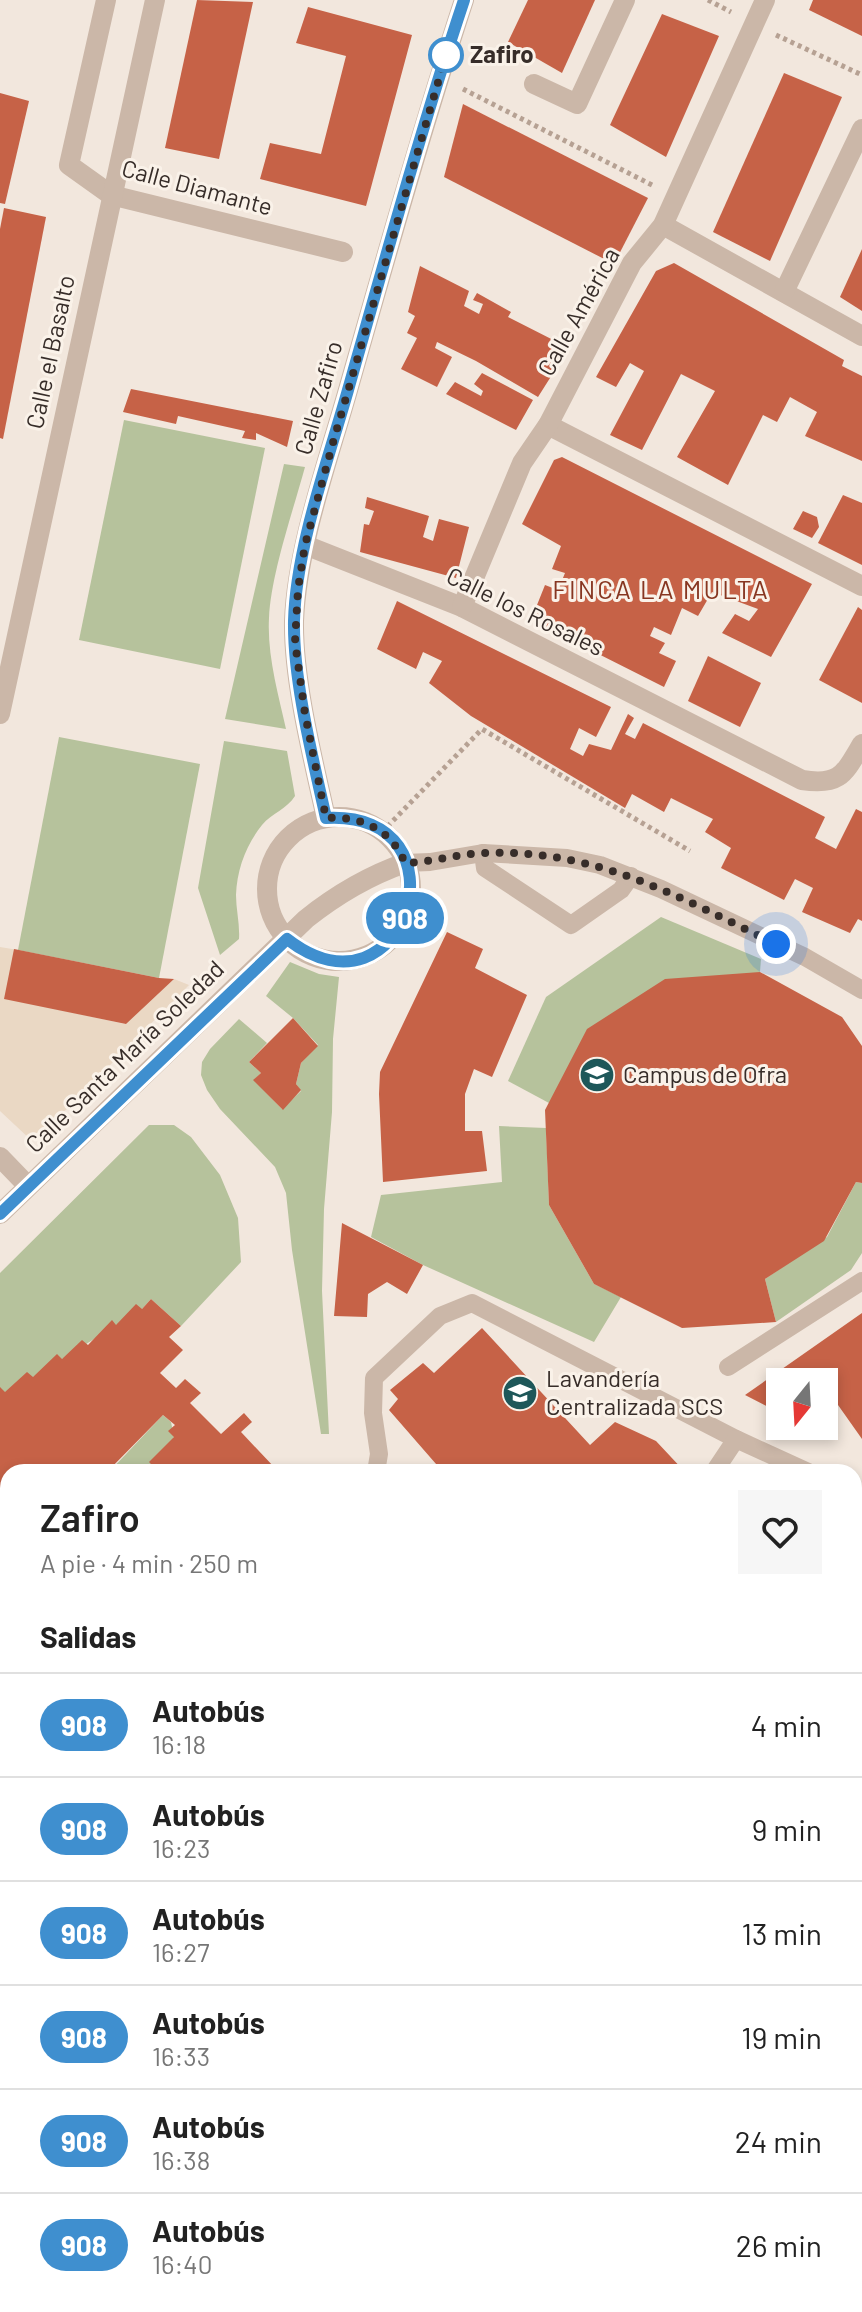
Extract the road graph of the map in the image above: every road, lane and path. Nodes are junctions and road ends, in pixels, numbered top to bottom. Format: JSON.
{"nodes":[{"id":1,"x":106,"y":0,"type":"edge"},
{"id":2,"x":155,"y":0,"type":"edge"},
{"id":3,"x":464,"y":0,"type":"edge"},
{"id":4,"x":625,"y":0,"type":"edge"},
{"id":5,"x":708,"y":0,"type":"edge"},
{"id":6,"x":765,"y":0,"type":"edge"},
{"id":7,"x":754,"y":24,"type":"junction"},
{"id":8,"x":862,"y":75,"type":"edge"},
{"id":9,"x":440,"y":77,"type":"junction"},
{"id":10,"x":534,"y":84,"type":"dead end"},
{"id":11,"x":862,"y":129,"type":"edge"},
{"id":12,"x":111,"y":195,"type":"junction"},
{"id":13,"x":676,"y":197,"type":"junction"},
{"id":14,"x":663,"y":225,"type":"junction"},
{"id":15,"x":343,"y":252,"type":"dead end"},
{"id":16,"x":784,"y":292,"type":"junction"},
{"id":17,"x":862,"y":336,"type":"edge"},
{"id":18,"x":548,"y":425,"type":"junction"},
{"id":19,"x":305,"y":545,"type":"junction"},
{"id":20,"x":862,"y":586,"type":"edge"},
{"id":21,"x":462,"y":607,"type":"junction"},
{"id":22,"x":0,"y":714,"type":"edge"},
{"id":23,"x":862,"y":744,"type":"edge"},
{"id":24,"x":326,"y":818,"type":"junction"},
{"id":25,"x":382,"y":832,"type":"junction"},
{"id":26,"x":690,"y":851,"type":"dead end"},
{"id":27,"x":483,"y":853,"type":"junction"},
{"id":28,"x":405,"y":863,"type":"junction"},
{"id":29,"x":631,"y":876,"type":"junction"},
{"id":30,"x":287,"y":939,"type":"junction"},
{"id":31,"x":862,"y":990,"type":"edge"},
{"id":32,"x":0,"y":1157,"type":"edge"},
{"id":33,"x":28,"y":1186,"type":"junction"},
{"id":34,"x":0,"y":1214,"type":"edge"},
{"id":35,"x":862,"y":1281,"type":"edge"},
{"id":36,"x":728,"y":1367,"type":"dead end"},
{"id":37,"x":736,"y":1439,"type":"junction"},
{"id":38,"x":377,"y":1464,"type":"edge"},
{"id":39,"x":719,"y":1464,"type":"edge"},
{"id":40,"x":788,"y":1464,"type":"edge"}],
"edges":[{"from":1,"to":12,"type":"street","name":"Calle Diamante"},
{"from":2,"to":12,"type":"street","name":"Calle el Basalto"},
{"from":3,"to":9,"type":"street","name":"Calle Zafiro"},
{"from":4,"to":10,"type":"street"},
{"from":5,"to":7,"type":"path"},
{"from":6,"to":7,"type":"street","name":"Calle América"},
{"from":7,"to":8,"type":"path"},
{"from":7,"to":13,"type":"street","name":"Calle América"},
{"from":9,"to":13,"type":"path"},
{"from":9,"to":19,"type":"street","name":"Calle Zafiro"},
{"from":11,"to":16,"type":"street"},
{"from":12,"to":15,"type":"street","name":"Calle Diamante"},
{"from":12,"to":22,"type":"street","name":"Calle el Basalto"},
{"from":13,"to":14,"type":"street","name":"Calle América"},
{"from":14,"to":16,"type":"street"},
{"from":14,"to":18,"type":"street","name":"Calle América"},
{"from":16,"to":17,"type":"street"},
{"from":18,"to":20,"type":"street"},
{"from":18,"to":21,"type":"street","name":"Calle América"},
{"from":19,"to":21,"type":"street","name":"Calle los Rosales"},
{"from":19,"to":24,"type":"street","name":"Calle Zafiro"},
{"from":21,"to":23,"type":"street","name":"Calle los Rosales"},
{"from":24,"to":25,"type":"street"},
{"from":24,"to":30,"type":"street"},
{"from":25,"to":26,"type":"path"},
{"from":25,"to":28,"type":"street"},
{"from":27,"to":28,"type":"lane","name":"Calle Santa María Soledad"},
{"from":27,"to":29,"type":"lane","name":"Calle Santa María Soledad"},
{"from":27,"to":29,"type":"lane"},
{"from":28,"to":30,"type":"street","name":"Calle Santa María Soledad"},
{"from":28,"to":30,"type":"street"},
{"from":29,"to":31,"type":"lane","name":"Calle Santa María Soledad"},
{"from":30,"to":33,"type":"street","name":"Calle Santa María Soledad"},
{"from":32,"to":33,"type":"street"},
{"from":33,"to":34,"type":"street","name":"Calle Santa María Soledad"},
{"from":35,"to":36,"type":"lane"},
{"from":37,"to":38,"type":"lane"},
{"from":37,"to":39,"type":"lane"},
{"from":37,"to":40,"type":"lane"}]}
